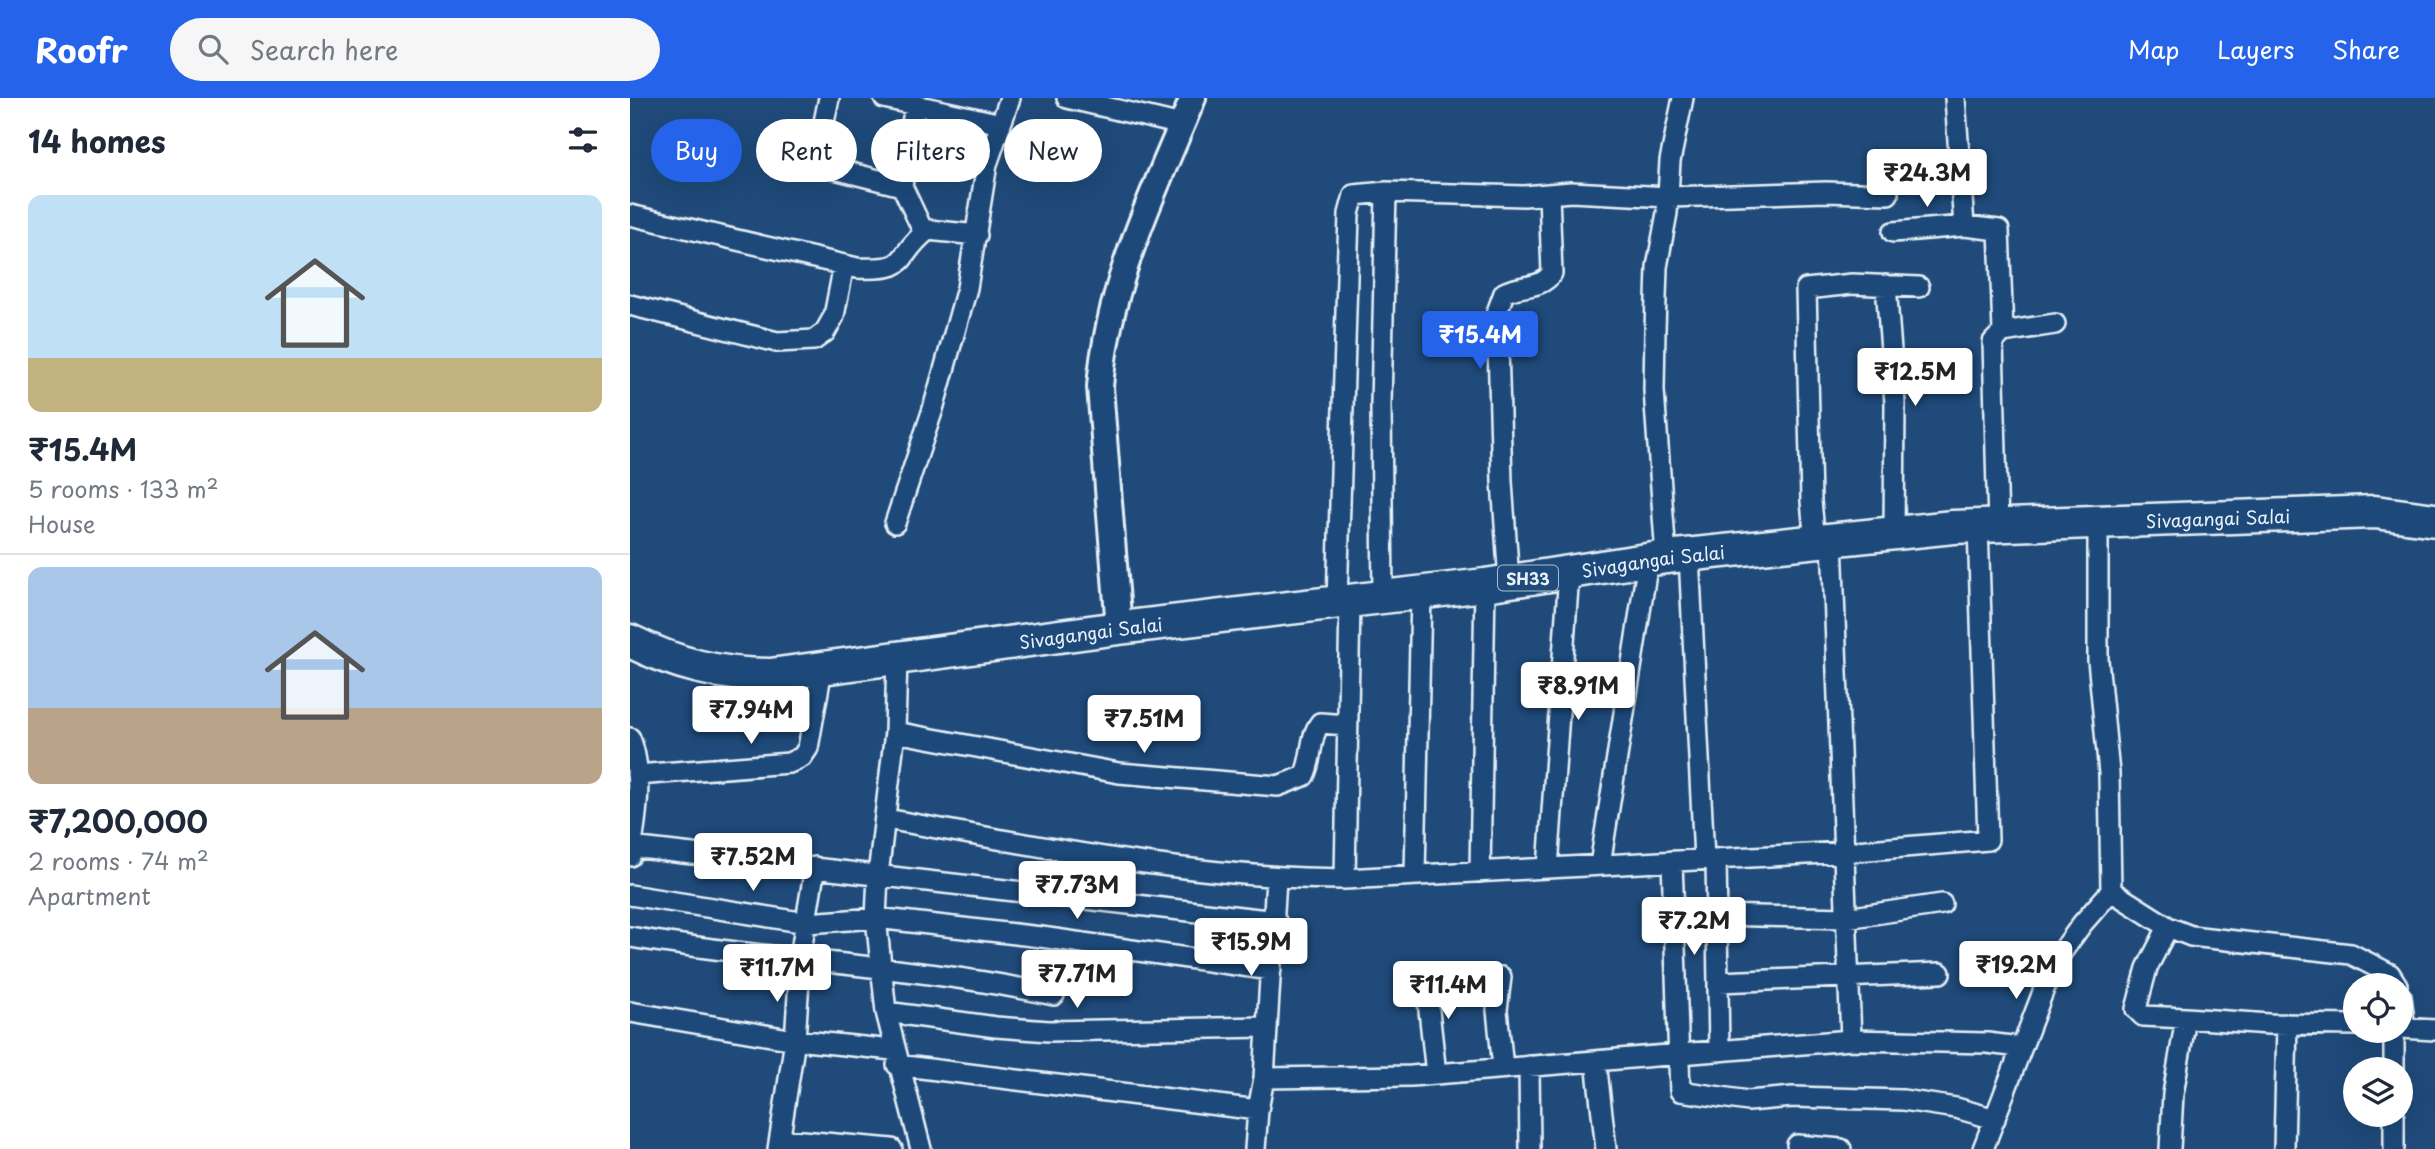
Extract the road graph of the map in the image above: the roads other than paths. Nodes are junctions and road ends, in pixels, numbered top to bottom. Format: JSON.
{"nodes":[{"id":1,"x":829,"y":98,"type":"edge"},
{"id":2,"x":884,"y":98,"type":"edge"},
{"id":3,"x":1010,"y":98,"type":"edge"},
{"id":4,"x":1067,"y":98,"type":"edge"},
{"id":5,"x":1193,"y":98,"type":"edge"},
{"id":6,"x":1683,"y":98,"type":"edge"},
{"id":7,"x":1955,"y":98,"type":"edge"},
{"id":8,"x":915,"y":105,"type":"junction"},
{"id":9,"x":1001,"y":124,"type":"junction"},
{"id":10,"x":1182,"y":125,"type":"junction"},
{"id":11,"x":902,"y":186,"type":"junction"},
{"id":12,"x":1386,"y":192,"type":"junction"},
{"id":13,"x":1549,"y":194,"type":"junction"},
{"id":14,"x":1888,"y":194,"type":"dead end"},
{"id":15,"x":1669,"y":197,"type":"junction"},
{"id":16,"x":630,"y":215,"type":"edge"},
{"id":17,"x":1964,"y":226,"type":"junction"},
{"id":18,"x":1893,"y":232,"type":"dead end"},
{"id":19,"x":924,"y":233,"type":"junction"},
{"id":20,"x":977,"y":234,"type":"junction"},
{"id":21,"x":844,"y":265,"type":"junction"},
{"id":22,"x":1886,"y":285,"type":"junction"},
{"id":23,"x":1919,"y":286,"type":"dead end"},
{"id":24,"x":630,"y":305,"type":"edge"},
{"id":25,"x":2055,"y":324,"type":"dead end"},
{"id":26,"x":2003,"y":332,"type":"junction"},
{"id":27,"x":2435,"y":520,"type":"edge"},
{"id":28,"x":2098,"y":522,"type":"junction"},
{"id":29,"x":895,"y":523,"type":"dead end"},
{"id":30,"x":1988,"y":526,"type":"junction"},
{"id":31,"x":1894,"y":534,"type":"junction"},
{"id":32,"x":1824,"y":541,"type":"junction"},
{"id":33,"x":1668,"y":558,"type":"junction"},
{"id":34,"x":1569,"y":573,"type":"junction"},
{"id":35,"x":1497,"y":583,"type":"junction"},
{"id":36,"x":1421,"y":593,"type":"junction"},
{"id":37,"x":1384,"y":596,"type":"junction"},
{"id":38,"x":1343,"y":601,"type":"junction"},
{"id":39,"x":1119,"y":628,"type":"junction"},
{"id":40,"x":630,"y":641,"type":"edge"},
{"id":41,"x":897,"y":657,"type":"junction"},
{"id":42,"x":822,"y":670,"type":"junction"},
{"id":43,"x":1347,"y":725,"type":"junction"},
{"id":44,"x":895,"y":733,"type":"junction"},
{"id":45,"x":630,"y":738,"type":"edge"},
{"id":46,"x":637,"y":775,"type":"junction"},
{"id":47,"x":886,"y":819,"type":"junction"},
{"id":48,"x":631,"y":842,"type":"edge"},
{"id":49,"x":1844,"y":852,"type":"junction"},
{"id":50,"x":1710,"y":859,"type":"junction"},
{"id":51,"x":1672,"y":861,"type":"junction"},
{"id":52,"x":1600,"y":865,"type":"junction"},
{"id":53,"x":816,"y":867,"type":"junction"},
{"id":54,"x":1548,"y":868,"type":"junction"},
{"id":55,"x":1480,"y":872,"type":"junction"},
{"id":56,"x":878,"y":875,"type":"junction"},
{"id":57,"x":1415,"y":875,"type":"junction"},
{"id":58,"x":1276,"y":878,"type":"junction"},
{"id":59,"x":1345,"y":879,"type":"junction"},
{"id":60,"x":2111,"y":891,"type":"junction"},
{"id":61,"x":630,"y":895,"type":"edge"},
{"id":62,"x":1942,"y":904,"type":"dead end"},
{"id":63,"x":1717,"y":915,"type":"junction"},
{"id":64,"x":876,"y":918,"type":"junction"},
{"id":65,"x":1846,"y":918,"type":"junction"},
{"id":66,"x":1276,"y":921,"type":"junction"},
{"id":67,"x":807,"y":923,"type":"junction"},
{"id":68,"x":2168,"y":927,"type":"junction"},
{"id":69,"x":630,"y":937,"type":"edge"},
{"id":70,"x":800,"y":960,"type":"junction"},
{"id":71,"x":881,"y":970,"type":"junction"},
{"id":72,"x":1271,"y":970,"type":"junction"},
{"id":73,"x":1940,"y":973,"type":"dead end"},
{"id":74,"x":2388,"y":973,"type":"edge"},
{"id":75,"x":1425,"y":974,"type":"dead end"},
{"id":76,"x":1500,"y":977,"type":"dead end"},
{"id":77,"x":1848,"y":977,"type":"junction"},
{"id":78,"x":1718,"y":982,"type":"junction"},
{"id":79,"x":1055,"y":995,"type":"dead end"},
{"id":80,"x":630,"y":1012,"type":"edge"},
{"id":81,"x":886,"y":1012,"type":"junction"},
{"id":82,"x":2186,"y":1018,"type":"junction"},
{"id":83,"x":2287,"y":1024,"type":"junction"},
{"id":84,"x":2343,"y":1025,"type":"edge"},
{"id":85,"x":1267,"y":1027,"type":"junction"},
{"id":86,"x":2413,"y":1029,"type":"edge"},
{"id":87,"x":2435,"y":1030,"type":"edge"},
{"id":88,"x":795,"y":1040,"type":"junction"},
{"id":89,"x":1851,"y":1040,"type":"junction"},
{"id":90,"x":2020,"y":1047,"type":"junction"},
{"id":91,"x":1719,"y":1051,"type":"junction"},
{"id":92,"x":1676,"y":1054,"type":"junction"},
{"id":93,"x":895,"y":1058,"type":"junction"},
{"id":94,"x":1596,"y":1061,"type":"junction"},
{"id":95,"x":1529,"y":1066,"type":"junction"},
{"id":96,"x":1503,"y":1068,"type":"junction"},
{"id":97,"x":1436,"y":1074,"type":"junction"},
{"id":98,"x":1264,"y":1078,"type":"junction"},
{"id":99,"x":1258,"y":1110,"type":"junction"},
{"id":100,"x":1995,"y":1119,"type":"junction"},
{"id":101,"x":2394,"y":1127,"type":"edge"},
{"id":102,"x":779,"y":1144,"type":"edge"},
{"id":103,"x":1797,"y":1145,"type":"dead end"},
{"id":104,"x":892,"y":1149,"type":"edge"},
{"id":105,"x":921,"y":1149,"type":"edge"},
{"id":106,"x":1255,"y":1149,"type":"edge"},
{"id":107,"x":1530,"y":1149,"type":"edge"},
{"id":108,"x":1606,"y":1149,"type":"edge"},
{"id":109,"x":1840,"y":1149,"type":"edge"},
{"id":110,"x":1983,"y":1149,"type":"edge"},
{"id":111,"x":2170,"y":1149,"type":"edge"},
{"id":112,"x":2284,"y":1149,"type":"edge"},
{"id":113,"x":2394,"y":1149,"type":"edge"}],
"edges":[{"from":1,"to":11,"type":"street"},
{"from":2,"to":8,"type":"street"},
{"from":3,"to":9,"type":"street"},
{"from":4,"to":10,"type":"street"},
{"from":5,"to":10,"type":"street"},
{"from":6,"to":15,"type":"street"},
{"from":7,"to":17,"type":"street"},
{"from":8,"to":9,"type":"street"},
{"from":8,"to":11,"type":"street"},
{"from":9,"to":20,"type":"street"},
{"from":10,"to":39,"type":"street"},
{"from":11,"to":19,"type":"street"},
{"from":12,"to":13,"type":"street"},
{"from":12,"to":37,"type":"street"},
{"from":12,"to":38,"type":"street"},
{"from":13,"to":15,"type":"street"},
{"from":13,"to":35,"type":"street"},
{"from":14,"to":15,"type":"street"},
{"from":15,"to":33,"type":"street"},
{"from":16,"to":21,"type":"street"},
{"from":17,"to":18,"type":"street"},
{"from":17,"to":26,"type":"street"},
{"from":19,"to":20,"type":"street"},
{"from":19,"to":21,"type":"street"},
{"from":20,"to":29,"type":"street"},
{"from":21,"to":24,"type":"street"},
{"from":22,"to":23,"type":"street"},
{"from":22,"to":31,"type":"street"},
{"from":22,"to":32,"type":"street"},
{"from":25,"to":26,"type":"street"},
{"from":26,"to":30,"type":"street"},
{"from":27,"to":28,"type":"main road","name":"Sivagangai Salai","number":"SH33"},
{"from":28,"to":30,"type":"main road","name":"Sivagangai Salai","number":"SH33"},
{"from":28,"to":60,"type":"street"},
{"from":30,"to":31,"type":"main road","name":"Sivagangai Salai","number":"SH33"},
{"from":30,"to":49,"type":"street"},
{"from":31,"to":32,"type":"main road","name":"Sivagangai Salai","number":"SH33"},
{"from":32,"to":33,"type":"main road","name":"Sivagangai Salai","number":"SH33"},
{"from":32,"to":49,"type":"street"},
{"from":33,"to":34,"type":"main road","name":"Sivagangai Salai","number":"SH33"},
{"from":33,"to":50,"type":"street"},
{"from":33,"to":52,"type":"street"},
{"from":34,"to":35,"type":"main road","name":"Sivagangai Salai","number":"SH33"},
{"from":34,"to":54,"type":"street"},
{"from":35,"to":36,"type":"main road","name":"Sivagangai Salai","number":"SH33"},
{"from":35,"to":55,"type":"street"},
{"from":36,"to":37,"type":"main road","name":"Sivagangai Salai","number":"SH33"},
{"from":36,"to":57,"type":"street"},
{"from":37,"to":38,"type":"main road","name":"Sivagangai Salai","number":"SH33"},
{"from":38,"to":39,"type":"main road","name":"Sivagangai Salai","number":"SH33"},
{"from":38,"to":43,"type":"street"},
{"from":39,"to":41,"type":"main road","name":"Sivagangai Salai","number":"SH33"},
{"from":40,"to":42,"type":"main road","name":"Sivagangai Salai","number":"SH33"},
{"from":41,"to":42,"type":"main road","name":"Sivagangai Salai","number":"SH33"},
{"from":41,"to":44,"type":"street"},
{"from":42,"to":46,"type":"street"},
{"from":43,"to":44,"type":"street"},
{"from":43,"to":59,"type":"street"},
{"from":44,"to":47,"type":"street"},
{"from":45,"to":46,"type":"street"},
{"from":46,"to":48,"type":"street"},
{"from":47,"to":56,"type":"street"},
{"from":47,"to":58,"type":"street"},
{"from":48,"to":53,"type":"street"},
{"from":49,"to":50,"type":"street"},
{"from":49,"to":65,"type":"street"},
{"from":50,"to":51,"type":"street"},
{"from":50,"to":63,"type":"street"},
{"from":51,"to":52,"type":"street"},
{"from":51,"to":92,"type":"street"},
{"from":52,"to":54,"type":"street"},
{"from":53,"to":56,"type":"street"},
{"from":53,"to":67,"type":"street"},
{"from":54,"to":55,"type":"street"},
{"from":55,"to":57,"type":"street"},
{"from":56,"to":64,"type":"street"},
{"from":56,"to":66,"type":"street"},
{"from":57,"to":59,"type":"street"},
{"from":58,"to":59,"type":"street"},
{"from":58,"to":66,"type":"street"},
{"from":60,"to":68,"type":"street"},
{"from":60,"to":90,"type":"street"},
{"from":61,"to":67,"type":"street"},
{"from":62,"to":65,"type":"street"},
{"from":63,"to":65,"type":"street"},
{"from":63,"to":78,"type":"street"},
{"from":64,"to":67,"type":"street"},
{"from":64,"to":71,"type":"street"},
{"from":64,"to":72,"type":"street"},
{"from":65,"to":77,"type":"street"},
{"from":66,"to":72,"type":"street"},
{"from":67,"to":70,"type":"street"},
{"from":68,"to":74,"type":"street"},
{"from":68,"to":82,"type":"street"},
{"from":69,"to":70,"type":"street"},
{"from":70,"to":71,"type":"street"},
{"from":70,"to":88,"type":"street"},
{"from":71,"to":79,"type":"street"},
{"from":71,"to":81,"type":"street"},
{"from":72,"to":85,"type":"street"},
{"from":73,"to":77,"type":"street"},
{"from":75,"to":97,"type":"street"},
{"from":76,"to":96,"type":"street"},
{"from":77,"to":78,"type":"street"},
{"from":77,"to":89,"type":"street"},
{"from":78,"to":91,"type":"street"},
{"from":80,"to":88,"type":"street"},
{"from":81,"to":85,"type":"street"},
{"from":81,"to":93,"type":"street"},
{"from":82,"to":83,"type":"street"},
{"from":82,"to":111,"type":"street"},
{"from":83,"to":84,"type":"street"},
{"from":83,"to":112,"type":"street"},
{"from":85,"to":98,"type":"street"},
{"from":86,"to":87,"type":"street"},
{"from":88,"to":93,"type":"street"},
{"from":88,"to":102,"type":"street"},
{"from":89,"to":90,"type":"street"},
{"from":89,"to":91,"type":"street"},
{"from":90,"to":100,"type":"street"},
{"from":91,"to":92,"type":"street"},
{"from":92,"to":94,"type":"street"},
{"from":92,"to":100,"type":"street"},
{"from":93,"to":99,"type":"street"},
{"from":93,"to":105,"type":"street"},
{"from":94,"to":95,"type":"street"},
{"from":94,"to":108,"type":"street"},
{"from":95,"to":96,"type":"street"},
{"from":95,"to":107,"type":"street"},
{"from":96,"to":97,"type":"street"},
{"from":97,"to":98,"type":"street"},
{"from":98,"to":99,"type":"street"},
{"from":99,"to":106,"type":"street"},
{"from":100,"to":110,"type":"street"},
{"from":101,"to":113,"type":"street"},
{"from":102,"to":104,"type":"street"},
{"from":103,"to":109,"type":"street"}]}
